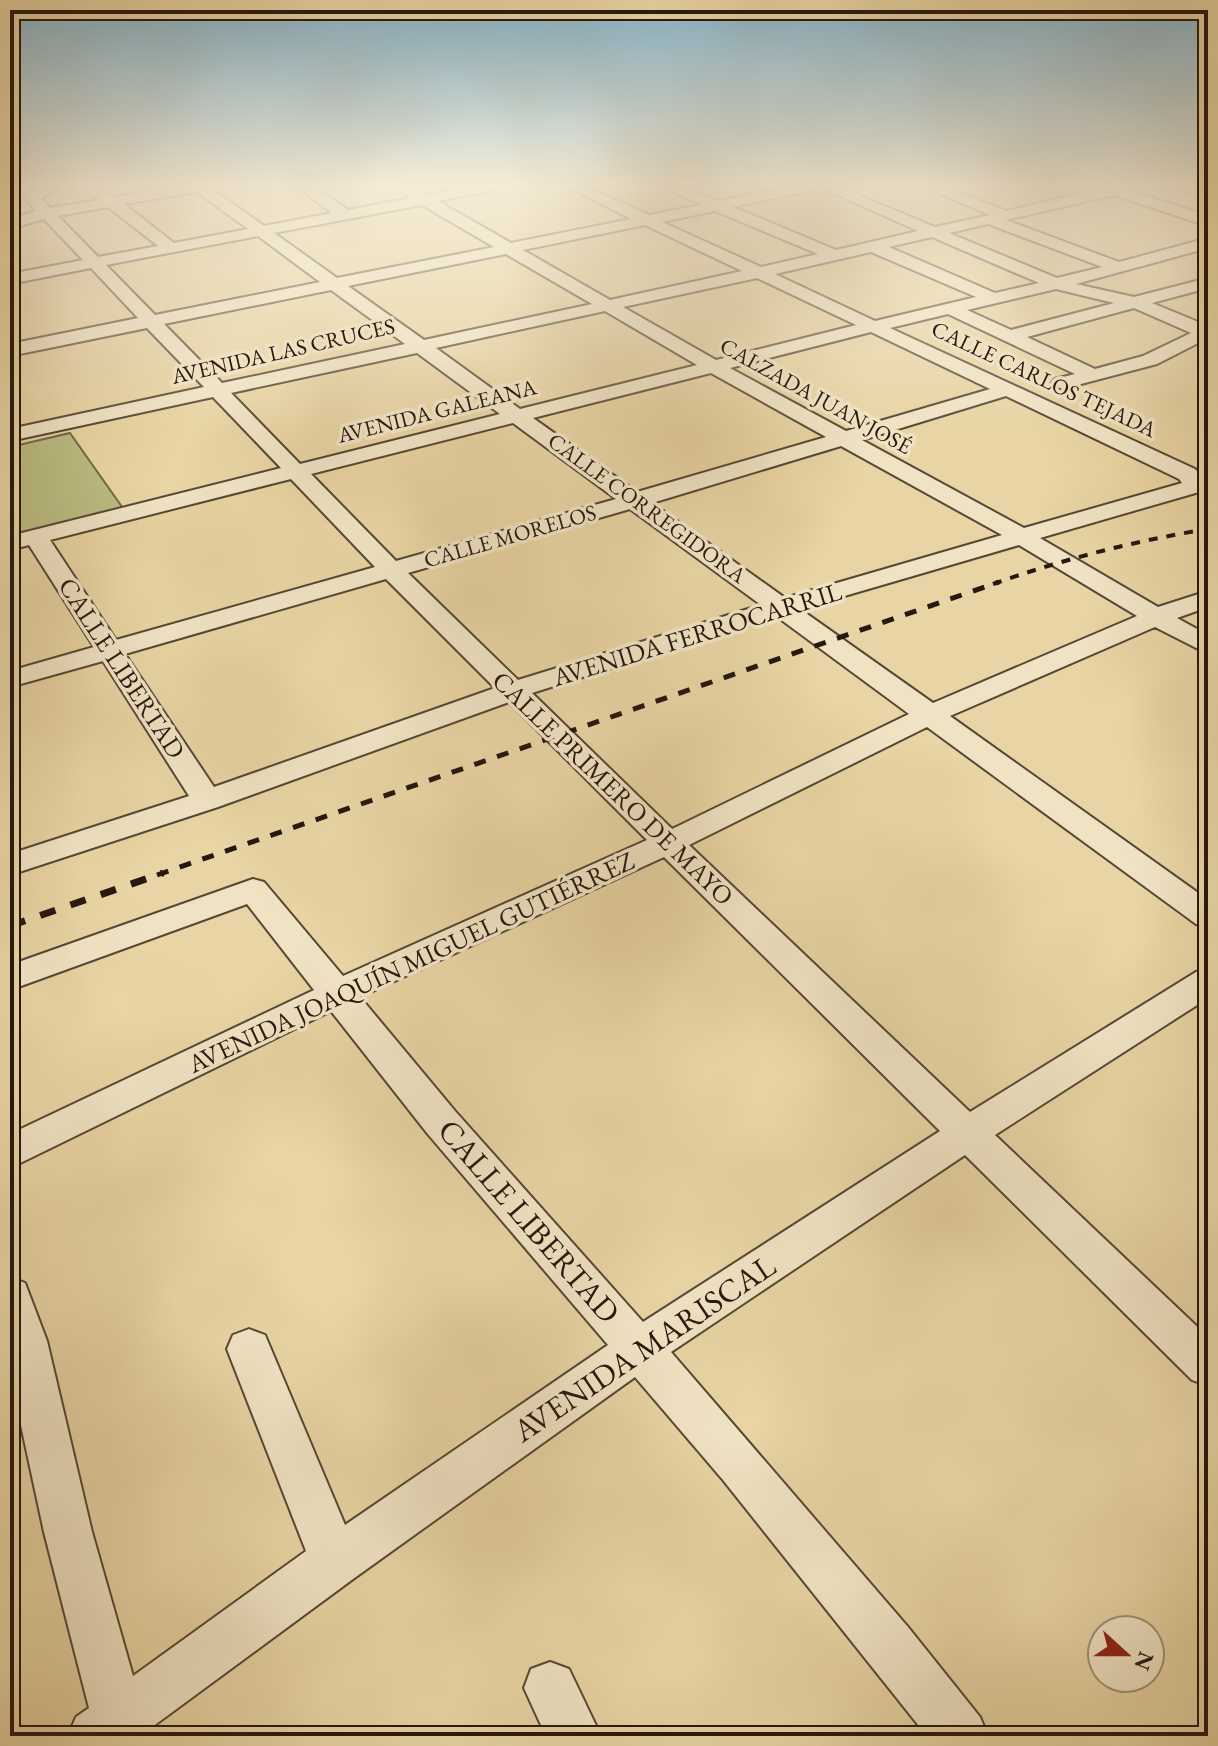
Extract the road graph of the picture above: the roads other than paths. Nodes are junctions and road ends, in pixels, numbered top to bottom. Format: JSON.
{"nodes":[{"id":1,"x":63,"y":268,"type":"edge"},
{"id":2,"x":102,"y":268,"type":"edge"},
{"id":3,"x":320,"y":268,"type":"edge"},
{"id":4,"x":408,"y":268,"type":"edge"},
{"id":5,"x":545,"y":268,"type":"edge"},
{"id":6,"x":749,"y":268,"type":"edge"},
{"id":7,"x":777,"y":268,"type":"edge"},
{"id":8,"x":924,"y":268,"type":"edge"},
{"id":9,"x":1029,"y":268,"type":"edge"},
{"id":10,"x":1113,"y":268,"type":"edge"},
{"id":11,"x":758,"y":273,"type":"junction"},
{"id":12,"x":10,"y":279,"type":"edge"},
{"id":13,"x":1064,"y":282,"type":"junction"},
{"id":14,"x":1208,"y":283,"type":"edge"},
{"id":15,"x":332,"y":284,"type":"junction"},
{"id":16,"x":1208,"y":290,"type":"edge"},
{"id":17,"x":1175,"y":292,"type":"junction"},
{"id":18,"x":994,"y":299,"type":"junction"},
{"id":19,"x":1142,"y":301,"type":"junction"},
{"id":20,"x":607,"y":303,"type":"junction"},
{"id":21,"x":951,"y":309,"type":"junction"},
{"id":22,"x":153,"y":321,"type":"junction"},
{"id":23,"x":875,"y":326,"type":"junction"},
{"id":24,"x":1207,"y":330,"type":"edge"},
{"id":25,"x":1018,"y":339,"type":"junction"},
{"id":26,"x":422,"y":345,"type":"junction"},
{"id":27,"x":10,"y":350,"type":"edge"},
{"id":28,"x":714,"y":367,"type":"junction"},
{"id":29,"x":1091,"y":374,"type":"junction"},
{"id":30,"x":1062,"y":383,"type":"dead end"},
{"id":31,"x":1010,"y":389,"type":"junction"},
{"id":32,"x":217,"y":391,"type":"junction"},
{"id":33,"x":518,"y":416,"type":"junction"},
{"id":34,"x":10,"y":435,"type":"edge"},
{"id":35,"x":844,"y":439,"type":"junction"},
{"id":36,"x":298,"y":471,"type":"junction"},
{"id":37,"x":1187,"y":474,"type":"joint"},
{"id":38,"x":636,"y":500,"type":"junction"},
{"id":39,"x":1208,"y":501,"type":"edge"},
{"id":40,"x":1112,"y":509,"type":"junction"},
{"id":41,"x":1023,"y":537,"type":"junction"},
{"id":42,"x":23,"y":540,"type":"edge"},
{"id":43,"x":391,"y":570,"type":"junction"},
{"id":44,"x":1208,"y":598,"type":"edge"},
{"id":45,"x":783,"y":606,"type":"junction"},
{"id":46,"x":1156,"y":617,"type":"junction"},
{"id":47,"x":1208,"y":646,"type":"edge"},
{"id":48,"x":113,"y":651,"type":"junction"},
{"id":49,"x":10,"y":679,"type":"edge"},
{"id":50,"x":512,"y":691,"type":"junction"},
{"id":51,"x":931,"y":714,"type":"junction"},
{"id":52,"x":207,"y":800,"type":"junction"},
{"id":53,"x":668,"y":843,"type":"junction"},
{"id":54,"x":10,"y":865,"type":"edge"},
{"id":55,"x":1208,"y":916,"type":"edge"},
{"id":56,"x":10,"y":978,"type":"edge"},
{"id":57,"x":1208,"y":981,"type":"edge"},
{"id":58,"x":338,"y":993,"type":"junction"},
{"id":59,"x":969,"y":1132,"type":"junction"},
{"id":60,"x":10,"y":1152,"type":"edge"},
{"id":61,"x":10,"y":1296,"type":"edge"},
{"id":62,"x":640,"y":1348,"type":"junction"},
{"id":63,"x":249,"y":1349,"type":"dead end"},
{"id":64,"x":1208,"y":1366,"type":"edge"},
{"id":65,"x":335,"y":1561,"type":"junction"},
{"id":66,"x":550,"y":1688,"type":"dead end"},
{"id":67,"x":112,"y":1731,"type":"edge"},
{"id":68,"x":574,"y":1736,"type":"edge"},
{"id":69,"x":961,"y":1736,"type":"edge"}],
"edges":[{"from":1,"to":12,"type":"street"},
{"from":2,"to":22,"type":"street","name":"CALLE PRIMERO DE MAYO"},
{"from":3,"to":15,"type":"street","name":"CALLE CORREGIDORA"},
{"from":4,"to":15,"type":"street"},
{"from":5,"to":20,"type":"street","name":"CALZADA JUAN JOSÉ"},
{"from":6,"to":11,"type":"street","name":"CALLE CARLOS TEJADA"},
{"from":7,"to":11,"type":"street","name":"AVENIDA LAS CRUCES"},
{"from":8,"to":18,"type":"street"},
{"from":9,"to":13,"type":"street"},
{"from":10,"to":13,"type":"street","name":"AVENIDA GALEANA"},
{"from":11,"to":20,"type":"street","name":"AVENIDA LAS CRUCES"},
{"from":11,"to":23,"type":"street","name":"CALLE CARLOS TEJADA"},
{"from":13,"to":18,"type":"street","name":"AVENIDA GALEANA"},
{"from":13,"to":19,"type":"street"},
{"from":14,"to":17,"type":"street"},
{"from":15,"to":22,"type":"street"},
{"from":15,"to":26,"type":"street","name":"CALLE CORREGIDORA"},
{"from":16,"to":17,"type":"street"},
{"from":17,"to":19,"type":"street"},
{"from":18,"to":21,"type":"street","name":"AVENIDA GALEANA"},
{"from":19,"to":24,"type":"street"},
{"from":19,"to":25,"type":"street"},
{"from":20,"to":26,"type":"street","name":"AVENIDA LAS CRUCES"},
{"from":20,"to":28,"type":"street","name":"CALZADA JUAN JOSÉ"},
{"from":21,"to":23,"type":"street","name":"AVENIDA GALEANA"},
{"from":21,"to":25,"type":"street"},
{"from":22,"to":27,"type":"street"},
{"from":22,"to":32,"type":"street","name":"CALLE PRIMERO DE MAYO"},
{"from":23,"to":28,"type":"street","name":"AVENIDA GALEANA"},
{"from":23,"to":31,"type":"street","name":"CALLE CARLOS TEJADA"},
{"from":24,"to":29,"type":"street"},
{"from":25,"to":29,"type":"street"},
{"from":26,"to":32,"type":"street","name":"AVENIDA LAS CRUCES"},
{"from":26,"to":33,"type":"street","name":"CALLE CORREGIDORA"},
{"from":28,"to":33,"type":"street","name":"AVENIDA GALEANA"},
{"from":28,"to":35,"type":"street","name":"CALZADA JUAN JOSÉ"},
{"from":29,"to":30,"type":"street"},
{"from":31,"to":35,"type":"street","name":"CALLE MORELOS"},
{"from":31,"to":37,"type":"street","name":"CALLE CARLOS TEJADA"},
{"from":32,"to":34,"type":"street","name":"AVENIDA LAS CRUCES"},
{"from":32,"to":36,"type":"street","name":"CALLE PRIMERO DE MAYO"},
{"from":33,"to":36,"type":"street","name":"AVENIDA GALEANA"},
{"from":33,"to":38,"type":"street","name":"CALLE CORREGIDORA"},
{"from":35,"to":38,"type":"street","name":"CALLE MORELOS"},
{"from":35,"to":41,"type":"street","name":"CALZADA JUAN JOSÉ"},
{"from":36,"to":42,"type":"street","name":"AVENIDA GALEANA"},
{"from":36,"to":43,"type":"street","name":"CALLE PRIMERO DE MAYO"},
{"from":37,"to":40,"type":"street","name":"AVENIDA FERROCARRIL"},
{"from":38,"to":43,"type":"street","name":"CALLE MORELOS"},
{"from":38,"to":45,"type":"street","name":"CALLE CORREGIDORA"},
{"from":39,"to":40,"type":"street"},
{"from":40,"to":41,"type":"street","name":"AVENIDA FERROCARRIL"},
{"from":41,"to":45,"type":"street","name":"AVENIDA FERROCARRIL"},
{"from":41,"to":46,"type":"street","name":"CALZADA JUAN JOSÉ"},
{"from":42,"to":48,"type":"street","name":"CALLE LIBERTAD"},
{"from":43,"to":48,"type":"street","name":"CALLE MORELOS"},
{"from":43,"to":50,"type":"street","name":"CALLE PRIMERO DE MAYO"},
{"from":44,"to":46,"type":"street","name":"AVENIDA JOAQUÍN MIGUEL GUTIÉRREZ"},
{"from":45,"to":50,"type":"street","name":"AVENIDA FERROCARRIL"},
{"from":45,"to":51,"type":"street","name":"CALLE CORREGIDORA"},
{"from":46,"to":47,"type":"street","name":"CALZADA JUAN JOSÉ"},
{"from":46,"to":51,"type":"street","name":"AVENIDA JOAQUÍN MIGUEL GUTIÉRREZ"},
{"from":48,"to":49,"type":"street","name":"CALLE MORELOS"},
{"from":48,"to":52,"type":"street","name":"CALLE LIBERTAD"},
{"from":50,"to":52,"type":"street","name":"AVENIDA FERROCARRIL"},
{"from":50,"to":53,"type":"street","name":"CALLE PRIMERO DE MAYO"},
{"from":51,"to":53,"type":"street","name":"AVENIDA JOAQUÍN MIGUEL GUTIÉRREZ"},
{"from":51,"to":55,"type":"street","name":"CALLE CORREGIDORA"},
{"from":52,"to":54,"type":"street","name":"AVENIDA FERROCARRIL"},
{"from":53,"to":58,"type":"street","name":"AVENIDA JOAQUÍN MIGUEL GUTIÉRREZ"},
{"from":53,"to":59,"type":"street","name":"CALLE PRIMERO DE MAYO"},
{"from":56,"to":58,"type":"street","name":"CALLE LIBERTAD"},
{"from":57,"to":59,"type":"street","name":"AVENIDA MARISCAL"},
{"from":58,"to":60,"type":"street","name":"AVENIDA JOAQUÍN MIGUEL GUTIÉRREZ"},
{"from":58,"to":62,"type":"street","name":"CALLE LIBERTAD"},
{"from":59,"to":62,"type":"street","name":"AVENIDA MARISCAL"},
{"from":59,"to":64,"type":"street","name":"CALLE PRIMERO DE MAYO"},
{"from":61,"to":67,"type":"street"},
{"from":62,"to":65,"type":"street","name":"AVENIDA MARISCAL"},
{"from":62,"to":69,"type":"street","name":"CALLE LIBERTAD"},
{"from":63,"to":65,"type":"street"},
{"from":65,"to":67,"type":"street","name":"AVENIDA MARISCAL"},
{"from":66,"to":68,"type":"street"}]}
